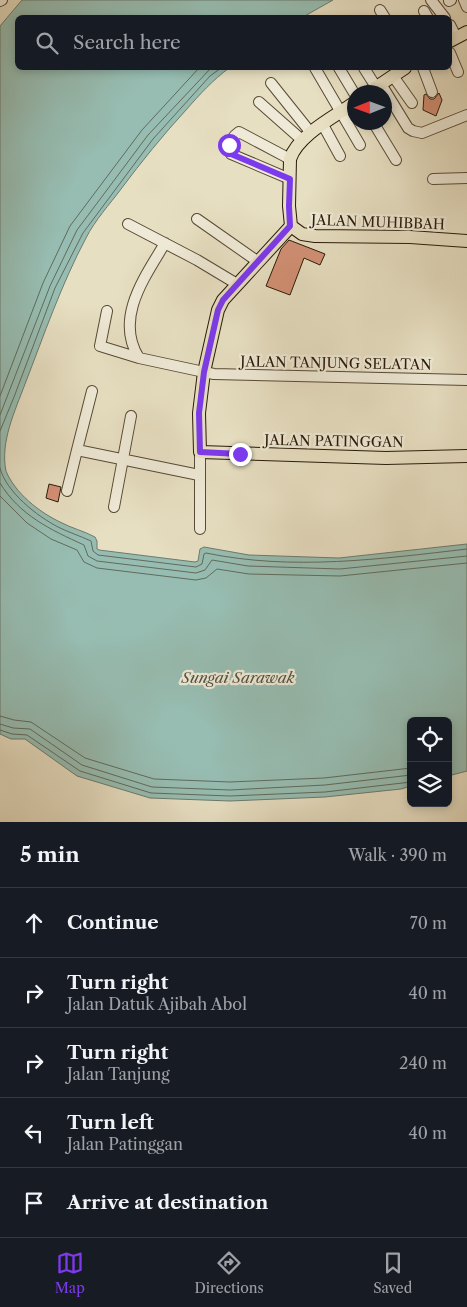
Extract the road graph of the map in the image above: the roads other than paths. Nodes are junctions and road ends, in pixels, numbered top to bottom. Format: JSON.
{"nodes":[{"id":1,"x":431,"y":0,"type":"edge"},
{"id":2,"x":464,"y":0,"type":"edge"},
{"id":3,"x":467,"y":7,"type":"edge"},
{"id":4,"x":444,"y":15,"type":"edge"},
{"id":5,"x":452,"y":58,"type":"edge"},
{"id":6,"x":316,"y":70,"type":"edge"},
{"id":7,"x":340,"y":70,"type":"edge"},
{"id":8,"x":365,"y":70,"type":"edge"},
{"id":9,"x":402,"y":70,"type":"edge"},
{"id":10,"x":424,"y":70,"type":"edge"},
{"id":11,"x":458,"y":72,"type":"dead end"},
{"id":12,"x":393,"y":76,"type":"junction"},
{"id":13,"x":271,"y":83,"type":"dead end"},
{"id":14,"x":349,"y":85,"type":"edge"},
{"id":15,"x":374,"y":85,"type":"edge"},
{"id":16,"x":380,"y":85,"type":"edge"},
{"id":17,"x":432,"y":92,"type":"dead end"},
{"id":18,"x":258,"y":102,"type":"dead end"},
{"id":19,"x":412,"y":103,"type":"dead end"},
{"id":20,"x":347,"y":108,"type":"edge"},
{"id":21,"x":392,"y":108,"type":"edge"},
{"id":22,"x":341,"y":112,"type":"junction"},
{"id":23,"x":467,"y":115,"type":"edge"},
{"id":24,"x":323,"y":125,"type":"junction"},
{"id":25,"x":378,"y":130,"type":"edge"},
{"id":26,"x":306,"y":137,"type":"junction"},
{"id":27,"x":360,"y":145,"type":"dead end"},
{"id":28,"x":340,"y":156,"type":"dead end"},
{"id":29,"x":290,"y":158,"type":"junction"},
{"id":30,"x":396,"y":160,"type":"dead end"},
{"id":31,"x":467,"y":178,"type":"edge"},
{"id":32,"x":290,"y":179,"type":"junction"},
{"id":33,"x":434,"y":179,"type":"dead end"},
{"id":34,"x":198,"y":219,"type":"dead end"},
{"id":35,"x":128,"y":224,"type":"dead end"},
{"id":36,"x":290,"y":226,"type":"junction"},
{"id":37,"x":467,"y":241,"type":"edge"},
{"id":38,"x":164,"y":243,"type":"junction"},
{"id":39,"x":257,"y":262,"type":"junction"},
{"id":40,"x":237,"y":284,"type":"junction"},
{"id":41,"x":107,"y":311,"type":"dead end"},
{"id":42,"x":139,"y":358,"type":"junction"},
{"id":43,"x":204,"y":372,"type":"junction"},
{"id":44,"x":467,"y":380,"type":"edge"},
{"id":45,"x":92,"y":391,"type":"dead end"},
{"id":46,"x":131,"y":416,"type":"dead end"},
{"id":47,"x":77,"y":450,"type":"junction"},
{"id":48,"x":200,"y":452,"type":"junction"},
{"id":49,"x":467,"y":456,"type":"edge"},
{"id":50,"x":122,"y":460,"type":"junction"},
{"id":51,"x":199,"y":475,"type":"junction"},
{"id":52,"x":68,"y":492,"type":"dead end"},
{"id":53,"x":114,"y":507,"type":"dead end"},
{"id":54,"x":200,"y":529,"type":"dead end"}],
"edges":[{"from":1,"to":4,"type":"street"},
{"from":2,"to":3,"type":"street"},
{"from":5,"to":11,"type":"street"},
{"from":6,"to":22,"type":"street"},
{"from":7,"to":14,"type":"street"},
{"from":8,"to":15,"type":"street"},
{"from":9,"to":12,"type":"main road"},
{"from":10,"to":17,"type":"street"},
{"from":12,"to":16,"type":"main road"},
{"from":12,"to":19,"type":"street"},
{"from":13,"to":26,"type":"street"},
{"from":18,"to":26,"type":"street"},
{"from":20,"to":22,"type":"main road"},
{"from":21,"to":23,"type":"street"},
{"from":22,"to":24,"type":"main road"},
{"from":22,"to":27,"type":"street"},
{"from":24,"to":26,"type":"main road"},
{"from":24,"to":28,"type":"street"},
{"from":25,"to":30,"type":"street"},
{"from":26,"to":29,"type":"main road"},
{"from":29,"to":32,"type":"main road"},
{"from":29,"to":32,"type":"street"},
{"from":31,"to":33,"type":"street"},
{"from":32,"to":36,"type":"main road"},
{"from":34,"to":39,"type":"street"},
{"from":35,"to":38,"type":"street"},
{"from":36,"to":37,"type":"main road","name":"JALAN MUHIBBAH"},
{"from":36,"to":39,"type":"main road"},
{"from":38,"to":40,"type":"street"},
{"from":38,"to":42,"type":"street"},
{"from":39,"to":40,"type":"main road"},
{"from":40,"to":43,"type":"main road"},
{"from":41,"to":42,"type":"street","name":"JALAN TANJUNG SELATAN"},
{"from":42,"to":43,"type":"street","name":"JALAN TANJUNG SELATAN"},
{"from":43,"to":44,"type":"street","name":"JALAN TANJUNG SELATAN"},
{"from":43,"to":48,"type":"main road"},
{"from":45,"to":47,"type":"street"},
{"from":46,"to":50,"type":"street"},
{"from":47,"to":50,"type":"street"},
{"from":47,"to":52,"type":"street"},
{"from":48,"to":49,"type":"main road","name":"JALAN PATINGGAN"},
{"from":48,"to":51,"type":"street"},
{"from":50,"to":51,"type":"street"},
{"from":50,"to":53,"type":"street"},
{"from":51,"to":54,"type":"street"}]}
